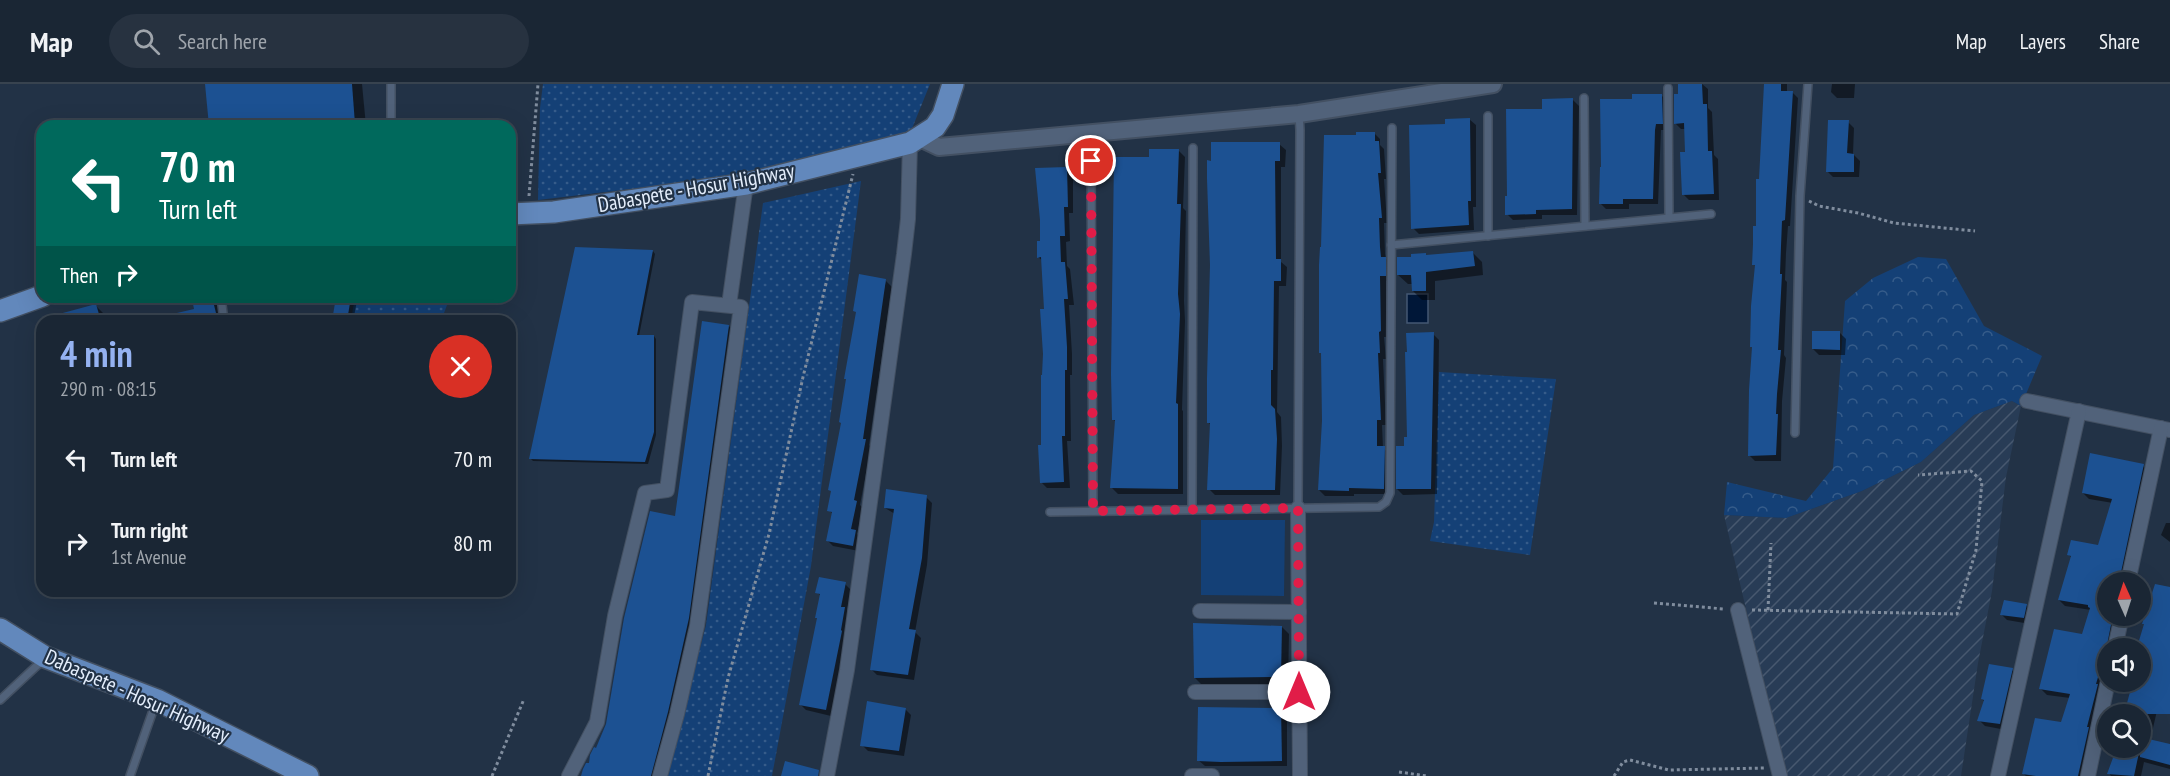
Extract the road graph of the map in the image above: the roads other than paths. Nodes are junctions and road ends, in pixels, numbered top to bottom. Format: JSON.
{"nodes":[{"id":1,"x":391,"y":84,"type":"edge"},
{"id":2,"x":953,"y":84,"type":"edge"},
{"id":3,"x":1493,"y":84,"type":"edge"},
{"id":4,"x":1808,"y":84,"type":"edge"},
{"id":5,"x":1668,"y":88,"type":"dead end"},
{"id":6,"x":1584,"y":98,"type":"dead end"},
{"id":7,"x":1299,"y":114,"type":"junction"},
{"id":8,"x":1488,"y":116,"type":"dead end"},
{"id":9,"x":392,"y":120,"type":"edge"},
{"id":10,"x":1392,"y":128,"type":"dead end"},
{"id":11,"x":915,"y":140,"type":"junction"},
{"id":12,"x":1193,"y":148,"type":"dead end"},
{"id":13,"x":1091,"y":161,"type":"dead end"},
{"id":14,"x":746,"y":184,"type":"junction"},
{"id":15,"x":519,"y":213,"type":"edge"},
{"id":16,"x":1711,"y":213,"type":"dead end"},
{"id":17,"x":1669,"y":218,"type":"junction"},
{"id":18,"x":1585,"y":226,"type":"junction"},
{"id":19,"x":1488,"y":236,"type":"junction"},
{"id":20,"x":1391,"y":246,"type":"junction"},
{"id":21,"x":36,"y":298,"type":"edge"},
{"id":22,"x":729,"y":306,"type":"junction"},
{"id":23,"x":0,"y":311,"type":"edge"},
{"id":24,"x":2027,"y":401,"type":"dead end"},
{"id":25,"x":2079,"y":411,"type":"junction"},
{"id":26,"x":2165,"y":429,"type":"edge"},
{"id":27,"x":1795,"y":433,"type":"dead end"},
{"id":28,"x":1298,"y":508,"type":"junction"},
{"id":29,"x":1192,"y":510,"type":"junction"},
{"id":30,"x":1093,"y":511,"type":"junction"},
{"id":31,"x":1050,"y":512,"type":"dead end"},
{"id":32,"x":2130,"y":572,"type":"edge"},
{"id":33,"x":1738,"y":610,"type":"road end"},
{"id":34,"x":1200,"y":611,"type":"dead end"},
{"id":35,"x":1299,"y":612,"type":"junction"},
{"id":36,"x":0,"y":629,"type":"edge"},
{"id":37,"x":45,"y":657,"type":"junction"},
{"id":38,"x":1195,"y":692,"type":"dead end"},
{"id":39,"x":1299,"y":692,"type":"junction"},
{"id":40,"x":2106,"y":692,"type":"edge"},
{"id":41,"x":0,"y":700,"type":"edge"},
{"id":42,"x":157,"y":700,"type":"junction"},
{"id":43,"x":1779,"y":772,"type":"edge"},
{"id":44,"x":303,"y":774,"type":"edge"},
{"id":45,"x":130,"y":776,"type":"edge"},
{"id":46,"x":569,"y":776,"type":"edge"},
{"id":47,"x":660,"y":776,"type":"edge"},
{"id":48,"x":827,"y":776,"type":"edge"},
{"id":49,"x":1192,"y":776,"type":"edge"},
{"id":50,"x":1212,"y":776,"type":"edge"},
{"id":51,"x":1300,"y":776,"type":"edge"},
{"id":52,"x":1998,"y":776,"type":"edge"},
{"id":53,"x":2088,"y":776,"type":"edge"}],
"edges":[{"from":1,"to":9,"type":"lane"},
{"from":2,"to":11,"type":"highway"},
{"from":3,"to":7,"type":"street"},
{"from":4,"to":27,"type":"lane"},
{"from":5,"to":17,"type":"lane"},
{"from":6,"to":18,"type":"lane"},
{"from":7,"to":11,"type":"street"},
{"from":7,"to":28,"type":"lane"},
{"from":8,"to":19,"type":"lane"},
{"from":10,"to":20,"type":"lane"},
{"from":11,"to":14,"type":"highway","name":"Dabaspete - Hosur Highway"},
{"from":11,"to":48,"type":"street"},
{"from":12,"to":29,"type":"lane"},
{"from":13,"to":30,"type":"lane"},
{"from":14,"to":15,"type":"highway","name":"Dabaspete - Hosur Highway"},
{"from":14,"to":22,"type":"street"},
{"from":16,"to":17,"type":"lane"},
{"from":17,"to":18,"type":"lane"},
{"from":18,"to":19,"type":"lane"},
{"from":19,"to":20,"type":"lane"},
{"from":20,"to":28,"type":"lane"},
{"from":21,"to":23,"type":"highway"},
{"from":22,"to":46,"type":"street"},
{"from":22,"to":47,"type":"street"},
{"from":24,"to":25,"type":"street"},
{"from":25,"to":26,"type":"street"},
{"from":25,"to":52,"type":"street"},
{"from":26,"to":32,"type":"street"},
{"from":28,"to":29,"type":"lane"},
{"from":28,"to":35,"type":"street"},
{"from":29,"to":30,"type":"lane"},
{"from":30,"to":31,"type":"lane"},
{"from":33,"to":43,"type":"street"},
{"from":34,"to":35,"type":"street"},
{"from":35,"to":39,"type":"street"},
{"from":36,"to":37,"type":"highway","name":"Dabaspete - Hosur Highway"},
{"from":37,"to":41,"type":"lane"},
{"from":37,"to":42,"type":"highway","name":"Dabaspete - Hosur Highway"},
{"from":38,"to":39,"type":"street"},
{"from":39,"to":51,"type":"street"},
{"from":40,"to":53,"type":"street"},
{"from":42,"to":44,"type":"highway","name":"Dabaspete - Hosur Highway"},
{"from":42,"to":45,"type":"lane"},
{"from":49,"to":50,"type":"street"}]}
